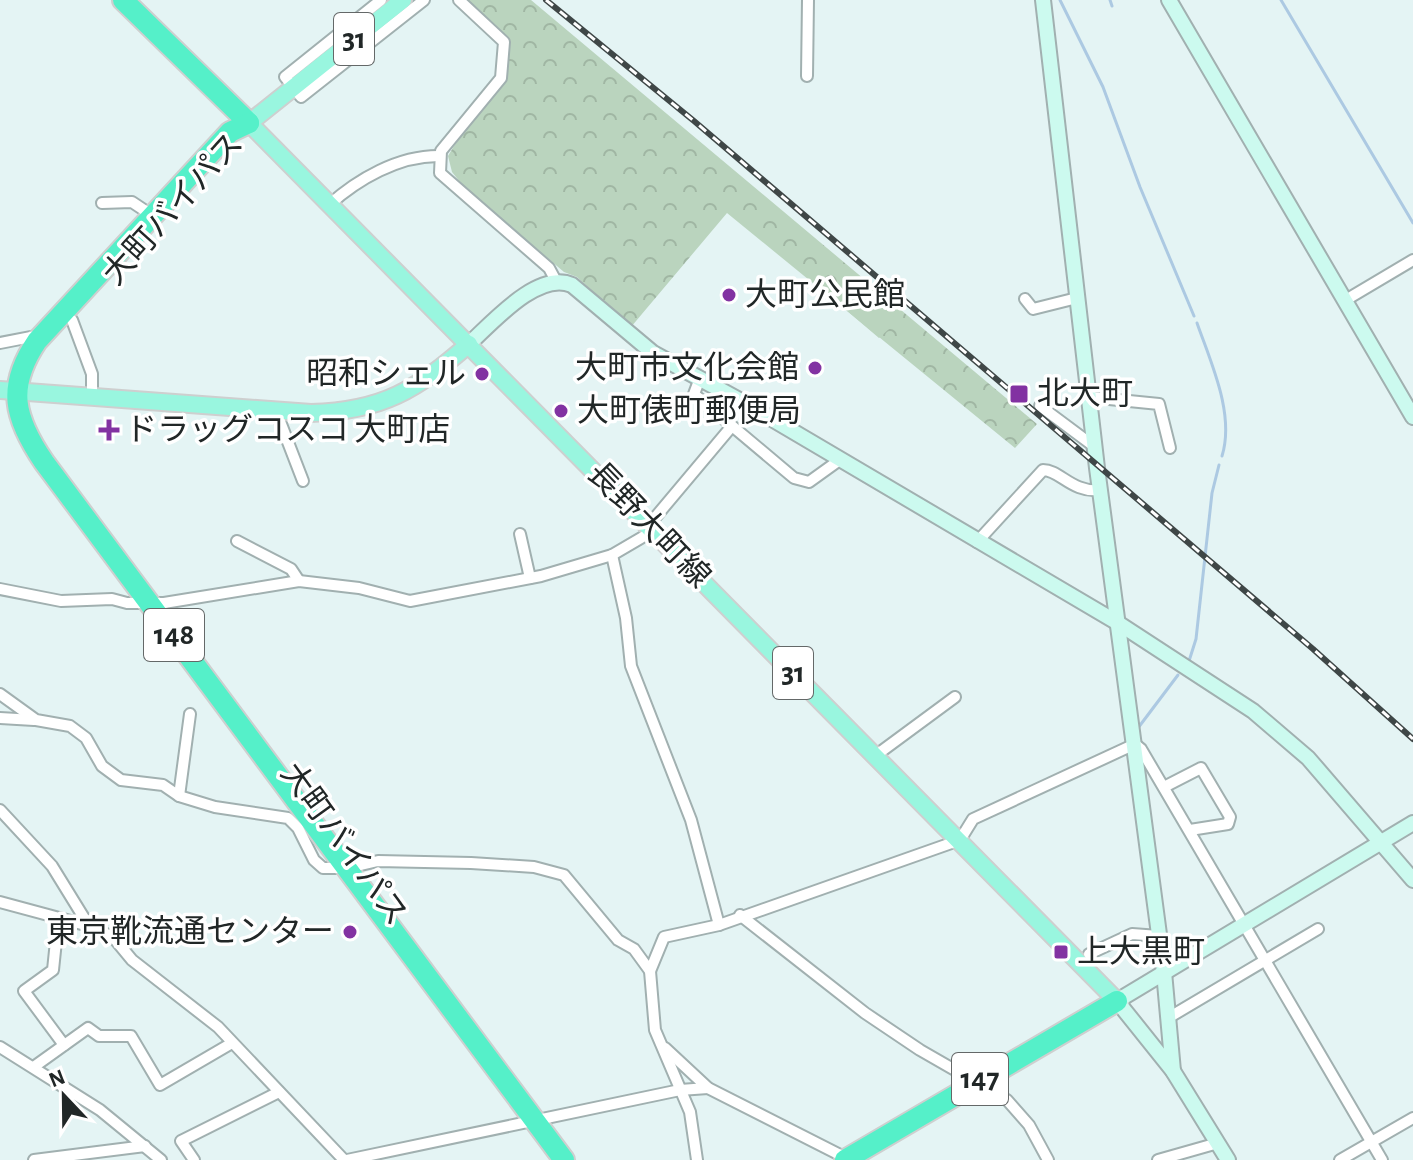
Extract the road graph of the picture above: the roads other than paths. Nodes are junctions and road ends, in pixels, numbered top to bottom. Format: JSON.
{"nodes":[{"id":1,"x":123,"y":0,"type":"edge"},
{"id":2,"x":381,"y":0,"type":"edge"},
{"id":3,"x":403,"y":0,"type":"edge"},
{"id":4,"x":424,"y":0,"type":"edge"},
{"id":5,"x":459,"y":0,"type":"edge"},
{"id":6,"x":808,"y":0,"type":"edge"},
{"id":7,"x":1043,"y":0,"type":"edge"},
{"id":8,"x":1169,"y":0,"type":"edge"},
{"id":9,"x":807,"y":76,"type":"dead end"},
{"id":10,"x":293,"y":88,"type":"junction"},
{"id":11,"x":249,"y":123,"type":"junction"},
{"id":12,"x":438,"y":156,"type":"junction"},
{"id":13,"x":102,"y":203,"type":"dead end"},
{"id":14,"x":329,"y":205,"type":"junction"},
{"id":15,"x":153,"y":216,"type":"junction"},
{"id":16,"x":1413,"y":260,"type":"edge"},
{"id":17,"x":556,"y":281,"type":"junction"},
{"id":18,"x":1077,"y":298,"type":"junction"},
{"id":19,"x":1025,"y":299,"type":"dead end"},
{"id":20,"x":1344,"y":301,"type":"junction"},
{"id":21,"x":72,"y":320,"type":"junction"},
{"id":22,"x":42,"y":335,"type":"junction"},
{"id":23,"x":0,"y":343,"type":"edge"},
{"id":24,"x":469,"y":344,"type":"junction"},
{"id":25,"x":700,"y":378,"type":"junction"},
{"id":26,"x":15,"y":391,"type":"edge"},
{"id":27,"x":92,"y":397,"type":"junction"},
{"id":28,"x":1089,"y":397,"type":"junction"},
{"id":29,"x":1040,"y":406,"type":"dead end"},
{"id":30,"x":276,"y":411,"type":"junction"},
{"id":31,"x":1413,"y":417,"type":"edge"},
{"id":32,"x":732,"y":426,"type":"junction"},
{"id":33,"x":1095,"y":447,"type":"junction"},
{"id":34,"x":1170,"y":448,"type":"dead end"},
{"id":35,"x":841,"y":459,"type":"junction"},
{"id":36,"x":303,"y":481,"type":"dead end"},
{"id":37,"x":1100,"y":490,"type":"junction"},
{"id":38,"x":650,"y":528,"type":"junction"},
{"id":39,"x":520,"y":534,"type":"dead end"},
{"id":40,"x":237,"y":541,"type":"dead end"},
{"id":41,"x":977,"y":542,"type":"junction"},
{"id":42,"x":612,"y":555,"type":"junction"},
{"id":43,"x":530,"y":578,"type":"junction"},
{"id":44,"x":299,"y":581,"type":"junction"},
{"id":45,"x":0,"y":589,"type":"edge"},
{"id":46,"x":157,"y":603,"type":"junction"},
{"id":47,"x":1118,"y":623,"type":"junction"},
{"id":48,"x":0,"y":694,"type":"edge"},
{"id":49,"x":955,"y":697,"type":"dead end"},
{"id":50,"x":190,"y":714,"type":"dead end"},
{"id":51,"x":0,"y":718,"type":"edge"},
{"id":52,"x":36,"y":720,"type":"junction"},
{"id":53,"x":1135,"y":744,"type":"junction"},
{"id":54,"x":875,"y":756,"type":"junction"},
{"id":55,"x":1164,"y":787,"type":"junction"},
{"id":56,"x":179,"y":796,"type":"junction"},
{"id":57,"x":0,"y":810,"type":"edge"},
{"id":58,"x":1413,"y":823,"type":"edge"},
{"id":59,"x":1190,"y":830,"type":"junction"},
{"id":60,"x":960,"y":840,"type":"junction"},
{"id":61,"x":1381,"y":843,"type":"junction"},
{"id":62,"x":353,"y":867,"type":"junction"},
{"id":63,"x":1413,"y":880,"type":"edge"},
{"id":64,"x":0,"y":902,"type":"edge"},
{"id":65,"x":740,"y":915,"type":"junction"},
{"id":66,"x":66,"y":921,"type":"junction"},
{"id":67,"x":719,"y":925,"type":"junction"},
{"id":68,"x":1245,"y":925,"type":"junction"},
{"id":69,"x":89,"y":926,"type":"junction"},
{"id":70,"x":1318,"y":929,"type":"dead end"},
{"id":71,"x":1159,"y":936,"type":"junction"},
{"id":72,"x":1089,"y":954,"type":"dead end"},
{"id":73,"x":1265,"y":961,"type":"junction"},
{"id":74,"x":650,"y":971,"type":"junction"},
{"id":75,"x":1164,"y":972,"type":"junction"},
{"id":76,"x":1117,"y":1001,"type":"junction"},
{"id":77,"x":1168,"y":1018,"type":"junction"},
{"id":78,"x":232,"y":1043,"type":"junction"},
{"id":79,"x":64,"y":1045,"type":"junction"},
{"id":80,"x":0,"y":1047,"type":"edge"},
{"id":81,"x":664,"y":1047,"type":"junction"},
{"id":82,"x":35,"y":1066,"type":"junction"},
{"id":83,"x":1173,"y":1071,"type":"junction"},
{"id":84,"x":975,"y":1082,"type":"junction"},
{"id":85,"x":708,"y":1088,"type":"junction"},
{"id":86,"x":680,"y":1090,"type":"junction"},
{"id":87,"x":279,"y":1092,"type":"junction"},
{"id":88,"x":1413,"y":1118,"type":"edge"},
{"id":89,"x":541,"y":1120,"type":"junction"},
{"id":90,"x":1371,"y":1142,"type":"junction"},
{"id":91,"x":1218,"y":1143,"type":"junction"},
{"id":92,"x":145,"y":1146,"type":"junction"},
{"id":93,"x":76,"y":1157,"type":"edge"},
{"id":94,"x":846,"y":1159,"type":"edge"},
{"id":95,"x":34,"y":1160,"type":"edge"},
{"id":96,"x":161,"y":1160,"type":"edge"},
{"id":97,"x":194,"y":1160,"type":"edge"},
{"id":98,"x":346,"y":1160,"type":"edge"},
{"id":99,"x":564,"y":1160,"type":"edge"},
{"id":100,"x":578,"y":1160,"type":"edge"},
{"id":101,"x":697,"y":1160,"type":"edge"},
{"id":102,"x":1048,"y":1160,"type":"edge"},
{"id":103,"x":1158,"y":1160,"type":"edge"},
{"id":104,"x":1228,"y":1160,"type":"edge"},
{"id":105,"x":1340,"y":1160,"type":"edge"},
{"id":106,"x":1382,"y":1160,"type":"edge"}],
"edges":[{"from":1,"to":11,"type":"highway"},
{"from":2,"to":10,"type":"street"},
{"from":3,"to":10,"type":"main road","number":"31"},
{"from":4,"to":10,"type":"street"},
{"from":5,"to":12,"type":"street"},
{"from":6,"to":9,"type":"street"},
{"from":7,"to":18,"type":"street"},
{"from":8,"to":20,"type":"street"},
{"from":10,"to":11,"type":"main road","number":"31"},
{"from":11,"to":14,"type":"main road","name":"長野大町線","number":"31"},
{"from":11,"to":15,"type":"highway","name":"大町バイパス"},
{"from":11,"to":21,"type":"highway","name":"大町バイパス"},
{"from":12,"to":14,"type":"street"},
{"from":12,"to":17,"type":"street"},
{"from":13,"to":15,"type":"street"},
{"from":14,"to":24,"type":"main road","name":"長野大町線","number":"31"},
{"from":15,"to":22,"type":"highway","name":"大町バイパス"},
{"from":16,"to":20,"type":"street"},
{"from":17,"to":24,"type":"street"},
{"from":17,"to":25,"type":"street"},
{"from":18,"to":19,"type":"street"},
{"from":18,"to":28,"type":"street"},
{"from":20,"to":31,"type":"street"},
{"from":21,"to":26,"type":"highway","name":"大町バイパス"},
{"from":21,"to":27,"type":"street"},
{"from":22,"to":23,"type":"street"},
{"from":22,"to":26,"type":"highway","name":"大町バイパス"},
{"from":24,"to":30,"type":"main road"},
{"from":24,"to":38,"type":"main road","name":"長野大町線","number":"31"},
{"from":25,"to":32,"type":"street"},
{"from":25,"to":35,"type":"street"},
{"from":26,"to":27,"type":"main road"},
{"from":26,"to":46,"type":"highway","name":"大町バイパス","number":"148"},
{"from":27,"to":30,"type":"main road"},
{"from":28,"to":33,"type":"street"},
{"from":28,"to":34,"type":"street"},
{"from":29,"to":33,"type":"street"},
{"from":30,"to":36,"type":"street"},
{"from":32,"to":35,"type":"street"},
{"from":32,"to":38,"type":"street"},
{"from":33,"to":37,"type":"street"},
{"from":35,"to":41,"type":"street"},
{"from":37,"to":41,"type":"street"},
{"from":37,"to":47,"type":"street"},
{"from":38,"to":42,"type":"street"},
{"from":38,"to":54,"type":"main road","name":"長野大町線","number":"31"},
{"from":39,"to":43,"type":"street"},
{"from":40,"to":44,"type":"street"},
{"from":41,"to":47,"type":"street"},
{"from":42,"to":43,"type":"street"},
{"from":42,"to":67,"type":"street"},
{"from":43,"to":44,"type":"street"},
{"from":44,"to":46,"type":"street"},
{"from":45,"to":46,"type":"street"},
{"from":46,"to":62,"type":"highway","name":"大町バイパス","number":"148"},
{"from":47,"to":53,"type":"street"},
{"from":47,"to":61,"type":"street"},
{"from":48,"to":52,"type":"street"},
{"from":49,"to":54,"type":"street"},
{"from":50,"to":56,"type":"street"},
{"from":51,"to":52,"type":"street"},
{"from":52,"to":56,"type":"street"},
{"from":53,"to":55,"type":"street"},
{"from":53,"to":60,"type":"street"},
{"from":53,"to":71,"type":"street"},
{"from":54,"to":60,"type":"main road","name":"長野大町線","number":"31"},
{"from":55,"to":59,"type":"street"},
{"from":55,"to":59,"type":"street"},
{"from":56,"to":62,"type":"street"},
{"from":57,"to":69,"type":"street"},
{"from":58,"to":61,"type":"street"},
{"from":59,"to":68,"type":"street"},
{"from":60,"to":65,"type":"street"},
{"from":60,"to":76,"type":"main road","name":"長野大町線","number":"31"},
{"from":61,"to":63,"type":"street"},
{"from":61,"to":68,"type":"street"},
{"from":62,"to":74,"type":"street"},
{"from":62,"to":89,"type":"highway","name":"大町バイパス","number":"148"},
{"from":64,"to":66,"type":"street"},
{"from":65,"to":67,"type":"street"},
{"from":65,"to":84,"type":"street"},
{"from":66,"to":69,"type":"street"},
{"from":66,"to":79,"type":"street"},
{"from":67,"to":74,"type":"street"},
{"from":68,"to":73,"type":"street"},
{"from":68,"to":75,"type":"street"},
{"from":69,"to":78,"type":"street"},
{"from":70,"to":73,"type":"street"},
{"from":71,"to":72,"type":"street"},
{"from":71,"to":75,"type":"street"},
{"from":73,"to":77,"type":"street"},
{"from":73,"to":90,"type":"street"},
{"from":74,"to":81,"type":"street"},
{"from":75,"to":76,"type":"street"},
{"from":75,"to":77,"type":"street"},
{"from":76,"to":83,"type":"street"},
{"from":76,"to":84,"type":"highway","number":"147"},
{"from":77,"to":83,"type":"street"},
{"from":78,"to":79,"type":"street"},
{"from":78,"to":87,"type":"street"},
{"from":79,"to":82,"type":"street"},
{"from":80,"to":82,"type":"street"},
{"from":81,"to":85,"type":"street"},
{"from":81,"to":86,"type":"street"},
{"from":82,"to":92,"type":"street"},
{"from":83,"to":91,"type":"street"},
{"from":84,"to":94,"type":"highway","number":"147"},
{"from":84,"to":102,"type":"street"},
{"from":85,"to":86,"type":"street"},
{"from":85,"to":94,"type":"street"},
{"from":86,"to":89,"type":"street"},
{"from":86,"to":101,"type":"street"},
{"from":87,"to":97,"type":"street"},
{"from":87,"to":98,"type":"street"},
{"from":88,"to":90,"type":"street"},
{"from":89,"to":98,"type":"street"},
{"from":89,"to":99,"type":"highway","name":"大町バイパス","number":"148"},
{"from":89,"to":100,"type":"highway","name":"大町バイパス","number":"148"},
{"from":90,"to":105,"type":"street"},
{"from":90,"to":106,"type":"street"},
{"from":91,"to":103,"type":"street"},
{"from":91,"to":104,"type":"street"},
{"from":92,"to":93,"type":"street"},
{"from":92,"to":96,"type":"street"},
{"from":93,"to":95,"type":"street"}]}
